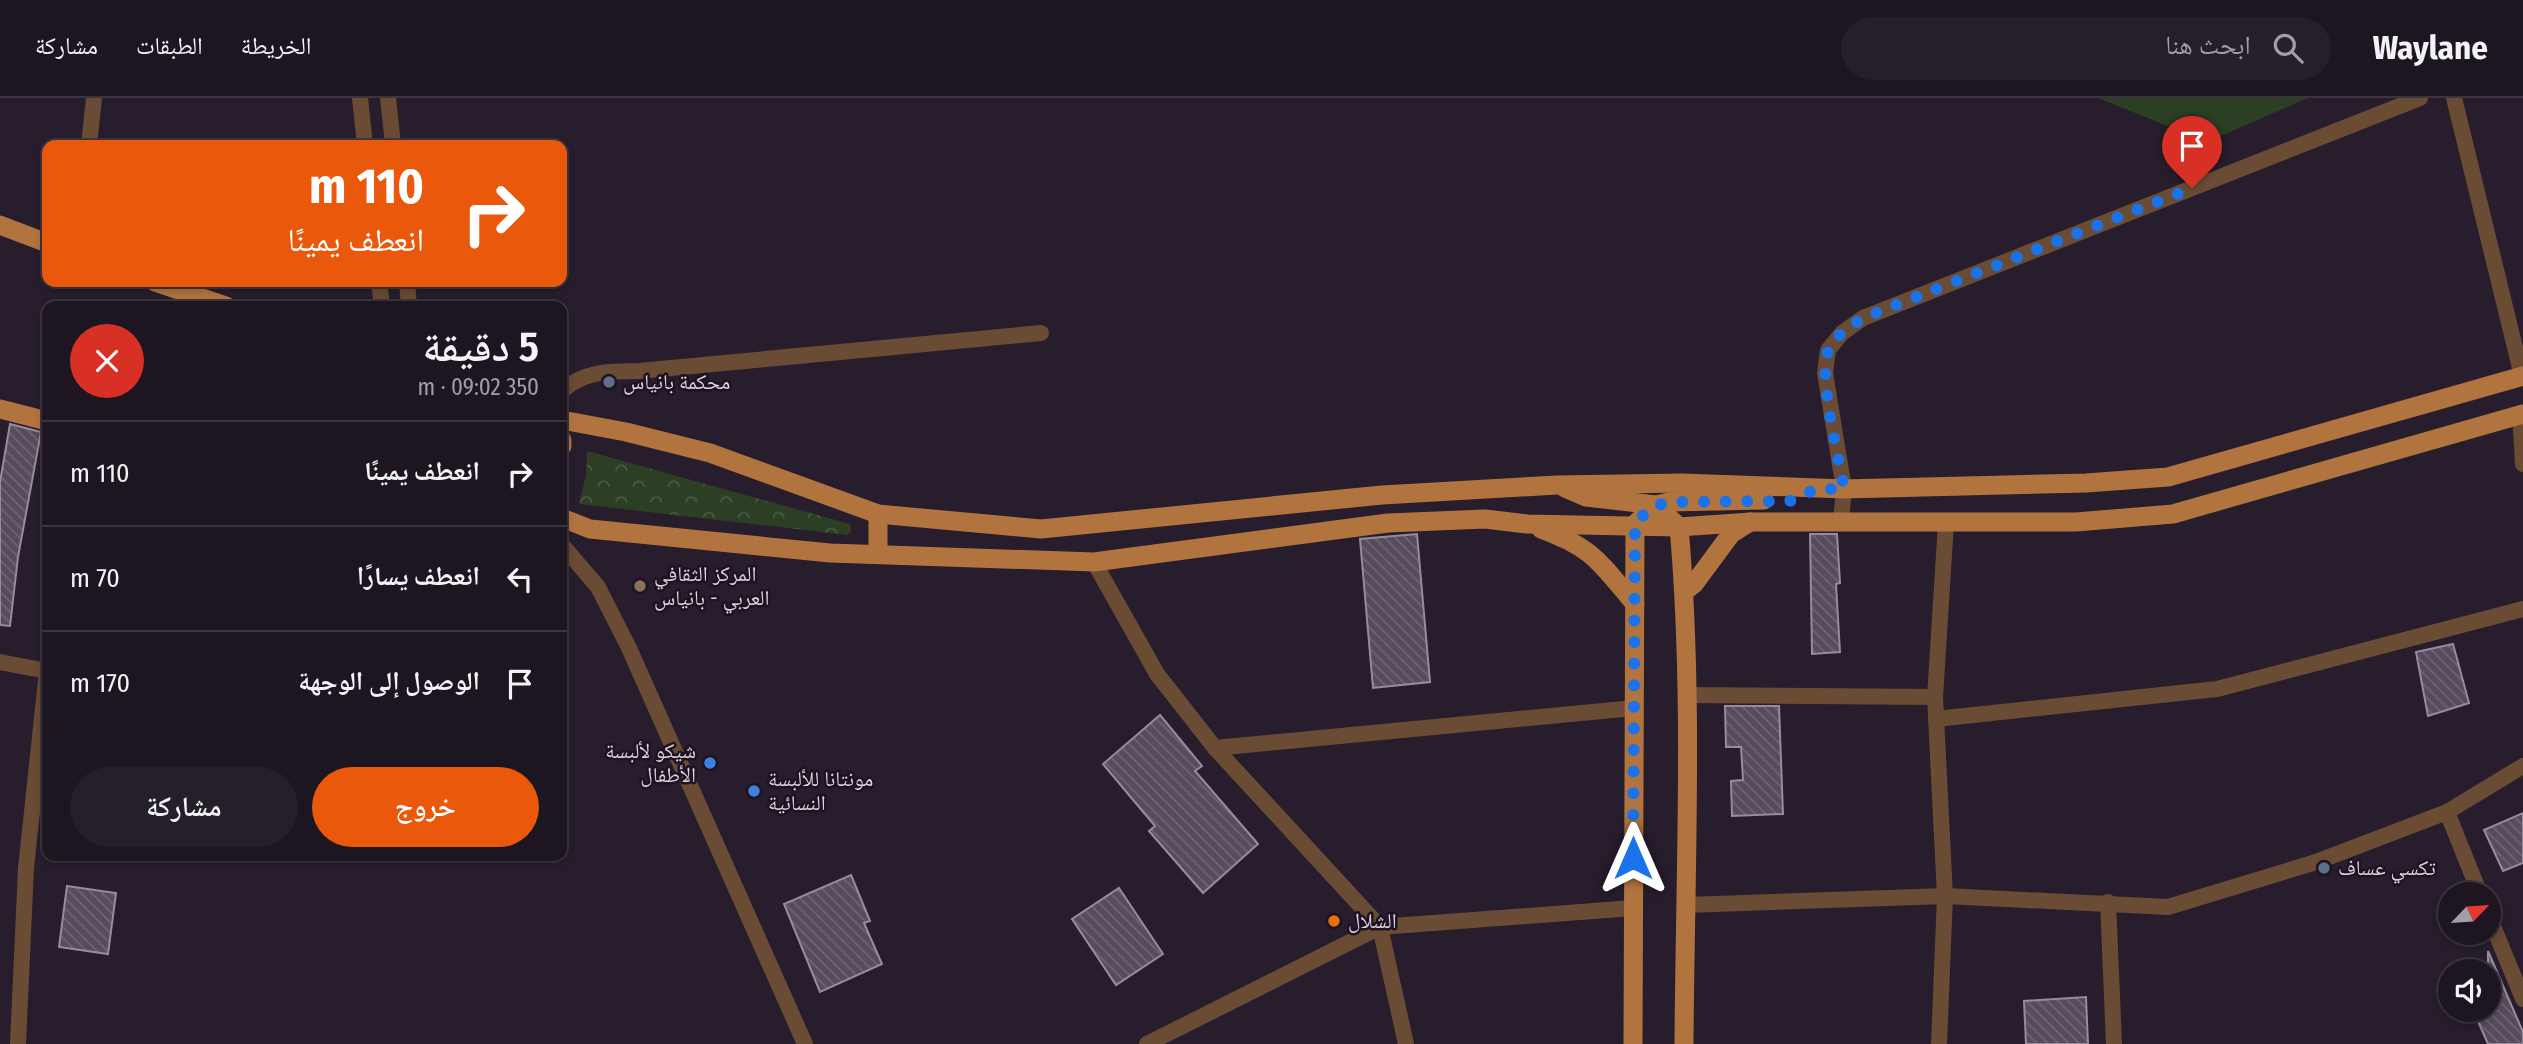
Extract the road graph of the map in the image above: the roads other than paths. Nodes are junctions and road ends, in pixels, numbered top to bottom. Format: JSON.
{"nodes":[{"id":1,"x":94,"y":98,"type":"edge"},
{"id":2,"x":360,"y":98,"type":"edge"},
{"id":3,"x":388,"y":98,"type":"edge"},
{"id":4,"x":2420,"y":98,"type":"edge"},
{"id":5,"x":2454,"y":98,"type":"edge"},
{"id":6,"x":90,"y":140,"type":"edge"},
{"id":7,"x":364,"y":140,"type":"edge"},
{"id":8,"x":392,"y":140,"type":"edge"},
{"id":9,"x":0,"y":225,"type":"edge"},
{"id":10,"x":42,"y":241,"type":"edge"},
{"id":11,"x":170,"y":287,"type":"edge"},
{"id":12,"x":211,"y":301,"type":"edge"},
{"id":13,"x":1041,"y":333,"type":"dead end"},
{"id":14,"x":2523,"y":376,"type":"edge"},
{"id":15,"x":567,"y":388,"type":"edge"},
{"id":16,"x":0,"y":409,"type":"edge"},
{"id":17,"x":2521,"y":415,"type":"edge"},
{"id":18,"x":42,"y":420,"type":"edge"},
{"id":19,"x":567,"y":421,"type":"edge"},
{"id":20,"x":2523,"y":464,"type":"edge"},
{"id":21,"x":1557,"y":485,"type":"junction"},
{"id":22,"x":1816,"y":489,"type":"junction"},
{"id":23,"x":1844,"y":489,"type":"junction"},
{"id":24,"x":1656,"y":505,"type":"junction"},
{"id":25,"x":877,"y":514,"type":"junction"},
{"id":26,"x":567,"y":520,"type":"edge"},
{"id":27,"x":1841,"y":521,"type":"junction"},
{"id":28,"x":1751,"y":522,"type":"junction"},
{"id":29,"x":1945,"y":523,"type":"junction"},
{"id":30,"x":1527,"y":524,"type":"junction"},
{"id":31,"x":1635,"y":524,"type":"junction"},
{"id":32,"x":1679,"y":527,"type":"junction"},
{"id":33,"x":567,"y":551,"type":"edge"},
{"id":34,"x":878,"y":554,"type":"junction"},
{"id":35,"x":1094,"y":562,"type":"junction"},
{"id":36,"x":1685,"y":592,"type":"junction"},
{"id":37,"x":1635,"y":604,"type":"junction"},
{"id":38,"x":2523,"y":608,"type":"edge"},
{"id":39,"x":0,"y":662,"type":"edge"},
{"id":40,"x":42,"y":670,"type":"edge"},
{"id":41,"x":1686,"y":695,"type":"junction"},
{"id":42,"x":1935,"y":697,"type":"junction"},
{"id":43,"x":1634,"y":708,"type":"junction"},
{"id":44,"x":42,"y":718,"type":"edge"},
{"id":45,"x":1936,"y":719,"type":"junction"},
{"id":46,"x":1215,"y":748,"type":"junction"},
{"id":47,"x":2523,"y":766,"type":"edge"},
{"id":48,"x":2447,"y":812,"type":"junction"},
{"id":49,"x":2475,"y":882,"type":"edge"},
{"id":50,"x":1945,"y":895,"type":"junction"},
{"id":51,"x":2108,"y":902,"type":"junction"},
{"id":52,"x":1685,"y":905,"type":"junction"},
{"id":53,"x":1633,"y":908,"type":"junction"},
{"id":54,"x":1380,"y":927,"type":"junction"},
{"id":55,"x":2501,"y":945,"type":"edge"},
{"id":56,"x":2523,"y":999,"type":"edge"},
{"id":57,"x":18,"y":1044,"type":"edge"},
{"id":58,"x":805,"y":1044,"type":"edge"},
{"id":59,"x":1147,"y":1044,"type":"edge"},
{"id":60,"x":1405,"y":1044,"type":"edge"},
{"id":61,"x":1633,"y":1044,"type":"edge"},
{"id":62,"x":1684,"y":1044,"type":"edge"},
{"id":63,"x":1940,"y":1044,"type":"edge"},
{"id":64,"x":2114,"y":1044,"type":"edge"}],
"edges":[{"from":1,"to":6,"type":"street"},
{"from":2,"to":7,"type":"street"},
{"from":3,"to":8,"type":"street"},
{"from":4,"to":23,"type":"street"},
{"from":5,"to":14,"type":"street"},
{"from":9,"to":10,"type":"main road"},
{"from":11,"to":12,"type":"main road"},
{"from":13,"to":15,"type":"street"},
{"from":14,"to":23,"type":"main road"},
{"from":16,"to":18,"type":"main road"},
{"from":17,"to":20,"type":"street"},
{"from":17,"to":29,"type":"main road"},
{"from":19,"to":25,"type":"main road"},
{"from":21,"to":22,"type":"main road"},
{"from":21,"to":24,"type":"main road"},
{"from":21,"to":25,"type":"main road"},
{"from":22,"to":23,"type":"main road"},
{"from":22,"to":24,"type":"main road"},
{"from":23,"to":27,"type":"street"},
{"from":24,"to":31,"type":"main road"},
{"from":24,"to":32,"type":"main road"},
{"from":25,"to":34,"type":"main road"},
{"from":26,"to":34,"type":"main road"},
{"from":27,"to":28,"type":"main road"},
{"from":27,"to":29,"type":"main road"},
{"from":28,"to":32,"type":"main road"},
{"from":28,"to":36,"type":"main road"},
{"from":29,"to":42,"type":"street"},
{"from":30,"to":31,"type":"main road"},
{"from":30,"to":35,"type":"main road"},
{"from":30,"to":37,"type":"main road"},
{"from":31,"to":32,"type":"main road"},
{"from":31,"to":37,"type":"main road"},
{"from":32,"to":36,"type":"main road"},
{"from":33,"to":58,"type":"street"},
{"from":34,"to":35,"type":"main road"},
{"from":35,"to":46,"type":"street"},
{"from":36,"to":41,"type":"main road"},
{"from":37,"to":43,"type":"main road"},
{"from":38,"to":45,"type":"street"},
{"from":39,"to":40,"type":"street"},
{"from":41,"to":42,"type":"street"},
{"from":41,"to":52,"type":"main road"},
{"from":42,"to":45,"type":"street"},
{"from":43,"to":46,"type":"street"},
{"from":43,"to":53,"type":"main road"},
{"from":44,"to":57,"type":"street"},
{"from":45,"to":50,"type":"street"},
{"from":46,"to":54,"type":"street"},
{"from":47,"to":48,"type":"street"},
{"from":48,"to":49,"type":"street"},
{"from":48,"to":51,"type":"street"},
{"from":50,"to":51,"type":"street"},
{"from":50,"to":52,"type":"street"},
{"from":50,"to":63,"type":"street"},
{"from":51,"to":64,"type":"street"},
{"from":52,"to":62,"type":"main road"},
{"from":53,"to":54,"type":"street"},
{"from":53,"to":61,"type":"main road"},
{"from":54,"to":59,"type":"street"},
{"from":54,"to":60,"type":"street"},
{"from":55,"to":56,"type":"street"}]}
